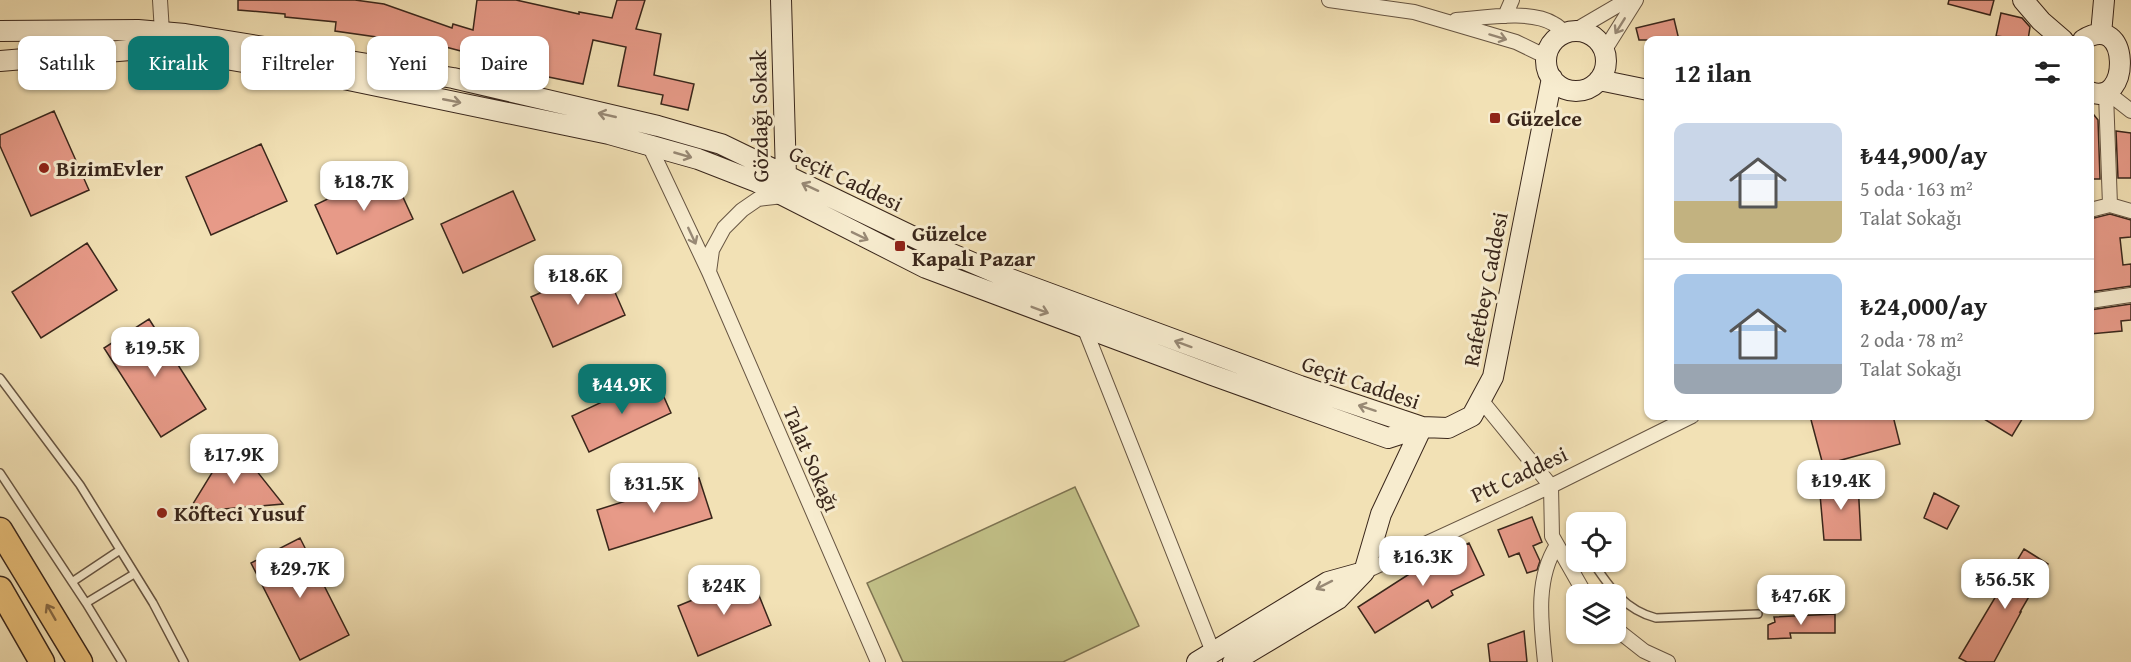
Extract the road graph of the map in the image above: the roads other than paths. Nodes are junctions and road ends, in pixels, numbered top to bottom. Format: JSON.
{"nodes":[{"id":1,"x":160,"y":0,"type":"edge"},
{"id":2,"x":781,"y":0,"type":"edge"},
{"id":3,"x":1329,"y":0,"type":"edge"},
{"id":4,"x":1512,"y":0,"type":"edge"},
{"id":5,"x":1627,"y":0,"type":"edge"},
{"id":6,"x":1636,"y":0,"type":"edge"},
{"id":7,"x":2023,"y":0,"type":"edge"},
{"id":8,"x":2104,"y":0,"type":"edge"},
{"id":9,"x":1417,"y":6,"type":"edge"},
{"id":10,"x":1505,"y":16,"type":"junction"},
{"id":11,"x":1448,"y":21,"type":"junction"},
{"id":12,"x":128,"y":30,"type":"junction"},
{"id":13,"x":0,"y":31,"type":"edge"},
{"id":14,"x":1570,"y":32,"type":"junction"},
{"id":15,"x":128,"y":36,"type":"edge"},
{"id":16,"x":147,"y":36,"type":"edge"},
{"id":17,"x":162,"y":36,"type":"edge"},
{"id":18,"x":2058,"y":36,"type":"edge"},
{"id":19,"x":2093,"y":36,"type":"edge"},
{"id":20,"x":2094,"y":38,"type":"edge"},
{"id":21,"x":229,"y":47,"type":"edge"},
{"id":22,"x":128,"y":50,"type":"edge"},
{"id":23,"x":1604,"y":51,"type":"junction"},
{"id":24,"x":1546,"y":57,"type":"junction"},
{"id":25,"x":229,"y":60,"type":"edge"},
{"id":26,"x":1,"y":62,"type":"edge"},
{"id":27,"x":2131,"y":65,"type":"edge"},
{"id":28,"x":1552,"y":78,"type":"junction"},
{"id":29,"x":1599,"y":80,"type":"junction"},
{"id":30,"x":1644,"y":89,"type":"edge"},
{"id":31,"x":1580,"y":91,"type":"junction"},
{"id":32,"x":2101,"y":93,"type":"edge"},
{"id":33,"x":2131,"y":111,"type":"edge"},
{"id":34,"x":1544,"y":116,"type":"junction"},
{"id":35,"x":649,"y":145,"type":"junction"},
{"id":36,"x":785,"y":186,"type":"junction"},
{"id":37,"x":2110,"y":205,"type":"junction"},
{"id":38,"x":2094,"y":209,"type":"edge"},
{"id":39,"x":2131,"y":211,"type":"edge"},
{"id":40,"x":709,"y":272,"type":"junction"},
{"id":41,"x":2131,"y":295,"type":"edge"},
{"id":42,"x":2094,"y":300,"type":"edge"},
{"id":43,"x":1084,"y":327,"type":"junction"},
{"id":44,"x":0,"y":378,"type":"edge"},
{"id":45,"x":1481,"y":400,"type":"junction"},
{"id":46,"x":1684,"y":420,"type":"edge"},
{"id":47,"x":1422,"y":428,"type":"junction"},
{"id":48,"x":0,"y":473,"type":"edge"},
{"id":49,"x":1551,"y":486,"type":"junction"},
{"id":50,"x":0,"y":530,"type":"edge"},
{"id":51,"x":1557,"y":545,"type":"junction"},
{"id":52,"x":120,"y":550,"type":"junction"},
{"id":53,"x":1566,"y":561,"type":"edge"},
{"id":54,"x":1364,"y":572,"type":"junction"},
{"id":55,"x":1572,"y":572,"type":"edge"},
{"id":56,"x":1599,"y":572,"type":"edge"},
{"id":57,"x":134,"y":574,"type":"junction"},
{"id":58,"x":72,"y":582,"type":"junction"},
{"id":59,"x":1579,"y":584,"type":"edge"},
{"id":60,"x":0,"y":589,"type":"edge"},
{"id":61,"x":86,"y":603,"type":"junction"},
{"id":62,"x":1758,"y":614,"type":"dead end"},
{"id":63,"x":1626,"y":637,"type":"edge"},
{"id":64,"x":1205,"y":657,"type":"edge"},
{"id":65,"x":42,"y":662,"type":"edge"},
{"id":66,"x":80,"y":662,"type":"edge"},
{"id":67,"x":122,"y":662,"type":"edge"},
{"id":68,"x":184,"y":662,"type":"edge"},
{"id":69,"x":878,"y":662,"type":"edge"},
{"id":70,"x":1233,"y":662,"type":"edge"},
{"id":71,"x":1545,"y":662,"type":"edge"},
{"id":72,"x":1668,"y":662,"type":"edge"}],
"edges":[{"from":1,"to":17,"type":"street"},
{"from":2,"to":36,"type":"main road","name":"Gözdağı Sokak"},
{"from":3,"to":9,"type":"street"},
{"from":4,"to":10,"type":"street"},
{"from":5,"to":14,"type":"street"},
{"from":6,"to":23,"type":"street","one_way":true},
{"from":7,"to":18,"type":"main road"},
{"from":8,"to":19,"type":"main road"},
{"from":9,"to":11,"type":"street"},
{"from":10,"to":11,"type":"street"},
{"from":10,"to":14,"type":"street"},
{"from":11,"to":24,"type":"street","one_way":true},
{"from":12,"to":13,"type":"main road","name":"Geçit Caddesi"},
{"from":12,"to":15,"type":"main road"},
{"from":12,"to":16,"type":"main road","name":"Geçit Caddesi"},
{"from":14,"to":23,"type":"main road"},
{"from":14,"to":24,"type":"main road"},
{"from":20,"to":27,"type":"main road"},
{"from":36,"to":21,"type":"main road","name":"Geçit Caddesi","one_way":true},
{"from":22,"to":26,"type":"main road","name":"Geçit Caddesi"},
{"from":23,"to":29,"type":"main road"},
{"from":24,"to":28,"type":"main road"},
{"from":25,"to":35,"type":"main road","name":"Geçit Caddesi","one_way":true},
{"from":27,"to":32,"type":"main road"},
{"from":28,"to":31,"type":"main road"},
{"from":28,"to":34,"type":"main road","name":"Rafetbey Caddesi"},
{"from":29,"to":30,"type":"main road"},
{"from":29,"to":31,"type":"main road"},
{"from":31,"to":34,"type":"main road"},
{"from":32,"to":33,"type":"street"},
{"from":32,"to":37,"type":"street"},
{"from":34,"to":45,"type":"main road","name":"Rafetbey Caddesi"},
{"from":35,"to":36,"type":"main road","name":"Geçit Caddesi","one_way":true},
{"from":35,"to":40,"type":"street","name":"Talat Sokağı","one_way":true},
{"from":36,"to":40,"type":"street"},
{"from":36,"to":43,"type":"main road","name":"Geçit Caddesi","one_way":true},
{"from":47,"to":36,"type":"main road","name":"Geçit Caddesi","one_way":true},
{"from":37,"to":38,"type":"street"},
{"from":37,"to":39,"type":"street"},
{"from":40,"to":69,"type":"street","name":"Talat Sokağı"},
{"from":41,"to":42,"type":"street"},
{"from":43,"to":47,"type":"main road","name":"Geçit Caddesi"},
{"from":43,"to":64,"type":"street"},
{"from":44,"to":52,"type":"lane"},
{"from":45,"to":47,"type":"main road","name":"Rafetbey Caddesi"},
{"from":45,"to":49,"type":"street"},
{"from":46,"to":49,"type":"street","name":"Ptt Caddesi"},
{"from":47,"to":54,"type":"main road"},
{"from":48,"to":58,"type":"lane"},
{"from":49,"to":51,"type":"street"},
{"from":49,"to":54,"type":"street","name":"Ptt Caddesi"},
{"from":66,"to":50,"type":"highway","one_way":true},
{"from":51,"to":53,"type":"street"},
{"from":51,"to":71,"type":"street"},
{"from":52,"to":57,"type":"lane"},
{"from":52,"to":58,"type":"lane"},
{"from":54,"to":64,"type":"main road","name":"Ptt Caddesi","one_way":true},
{"from":54,"to":70,"type":"main road","name":"Ptt Caddesi"},
{"from":55,"to":59,"type":"street"},
{"from":56,"to":62,"type":"lane"},
{"from":57,"to":61,"type":"lane"},
{"from":57,"to":68,"type":"lane"},
{"from":58,"to":61,"type":"lane"},
{"from":60,"to":65,"type":"highway"},
{"from":61,"to":67,"type":"lane"},
{"from":63,"to":72,"type":"street"}]}
